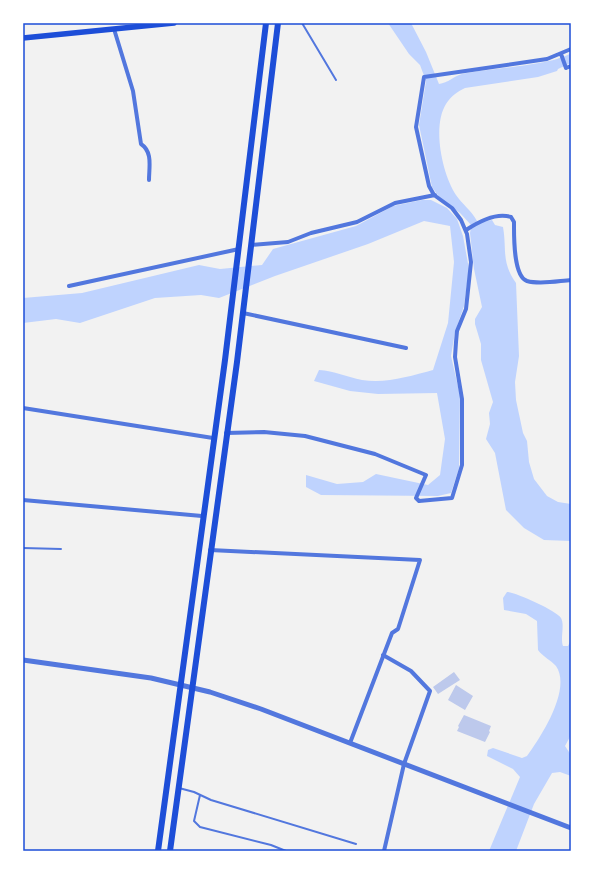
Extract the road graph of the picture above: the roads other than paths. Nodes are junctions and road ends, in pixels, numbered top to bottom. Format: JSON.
{"nodes":[{"id":1,"x":174,"y":23,"type":"edge"},
{"id":2,"x":266,"y":23,"type":"edge"},
{"id":3,"x":278,"y":23,"type":"edge"},
{"id":4,"x":302,"y":23,"type":"edge"},
{"id":5,"x":114,"y":29,"type":"junction"},
{"id":6,"x":23,"y":38,"type":"edge"},
{"id":7,"x":571,"y":49,"type":"edge"},
{"id":8,"x":561,"y":54,"type":"junction"},
{"id":9,"x":571,"y":66,"type":"edge"},
{"id":10,"x":336,"y":80,"type":"dead end"},
{"id":11,"x":149,"y":180,"type":"dead end"},
{"id":12,"x":435,"y":195,"type":"junction"},
{"id":13,"x":466,"y":230,"type":"junction"},
{"id":14,"x":251,"y":244,"type":"junction"},
{"id":15,"x":239,"y":249,"type":"junction"},
{"id":16,"x":571,"y":280,"type":"edge"},
{"id":17,"x":70,"y":286,"type":"dead end"},
{"id":18,"x":243,"y":313,"type":"junction"},
{"id":19,"x":406,"y":348,"type":"dead end"},
{"id":20,"x":23,"y":408,"type":"edge"},
{"id":21,"x":226,"y":433,"type":"junction"},
{"id":22,"x":213,"y":438,"type":"junction"},
{"id":23,"x":23,"y":500,"type":"edge"},
{"id":24,"x":202,"y":516,"type":"junction"},
{"id":25,"x":23,"y":548,"type":"edge"},
{"id":26,"x":61,"y":548,"type":"dead end"},
{"id":27,"x":210,"y":550,"type":"junction"},
{"id":28,"x":383,"y":655,"type":"junction"},
{"id":29,"x":23,"y":660,"type":"edge"},
{"id":30,"x":180,"y":684,"type":"junction"},
{"id":31,"x":191,"y":687,"type":"junction"},
{"id":32,"x":350,"y":743,"type":"junction"},
{"id":33,"x":404,"y":764,"type":"junction"},
{"id":34,"x":178,"y":788,"type":"junction"},
{"id":35,"x":200,"y":795,"type":"junction"},
{"id":36,"x":571,"y":828,"type":"edge"},
{"id":37,"x":356,"y":844,"type":"dead end"},
{"id":38,"x":158,"y":851,"type":"edge"},
{"id":39,"x":170,"y":851,"type":"edge"},
{"id":40,"x":286,"y":851,"type":"edge"},
{"id":41,"x":384,"y":851,"type":"edge"}],
"edges":[{"from":1,"to":5,"type":"main road"},
{"from":2,"to":15,"type":"main road"},
{"from":3,"to":14,"type":"main road"},
{"from":4,"to":10,"type":"lane"},
{"from":5,"to":6,"type":"main road"},
{"from":5,"to":11,"type":"street"},
{"from":7,"to":8,"type":"street"},
{"from":8,"to":9,"type":"street"},
{"from":8,"to":12,"type":"street"},
{"from":12,"to":13,"type":"street"},
{"from":12,"to":14,"type":"street"},
{"from":13,"to":16,"type":"street"},
{"from":13,"to":21,"type":"street"},
{"from":14,"to":18,"type":"main road"},
{"from":15,"to":17,"type":"street"},
{"from":15,"to":22,"type":"main road"},
{"from":18,"to":19,"type":"street"},
{"from":18,"to":21,"type":"main road"},
{"from":20,"to":22,"type":"street"},
{"from":21,"to":27,"type":"main road"},
{"from":22,"to":24,"type":"main road"},
{"from":23,"to":24,"type":"street"},
{"from":24,"to":30,"type":"main road"},
{"from":25,"to":26,"type":"lane"},
{"from":27,"to":28,"type":"street"},
{"from":27,"to":31,"type":"main road"},
{"from":28,"to":32,"type":"street"},
{"from":28,"to":33,"type":"street"},
{"from":29,"to":30,"type":"street"},
{"from":30,"to":31,"type":"street"},
{"from":30,"to":38,"type":"main road"},
{"from":31,"to":32,"type":"street"},
{"from":31,"to":34,"type":"main road"},
{"from":32,"to":33,"type":"street"},
{"from":33,"to":36,"type":"street"},
{"from":33,"to":41,"type":"street"},
{"from":34,"to":35,"type":"lane"},
{"from":34,"to":39,"type":"main road"},
{"from":35,"to":37,"type":"lane"},
{"from":35,"to":40,"type":"lane"}]}
